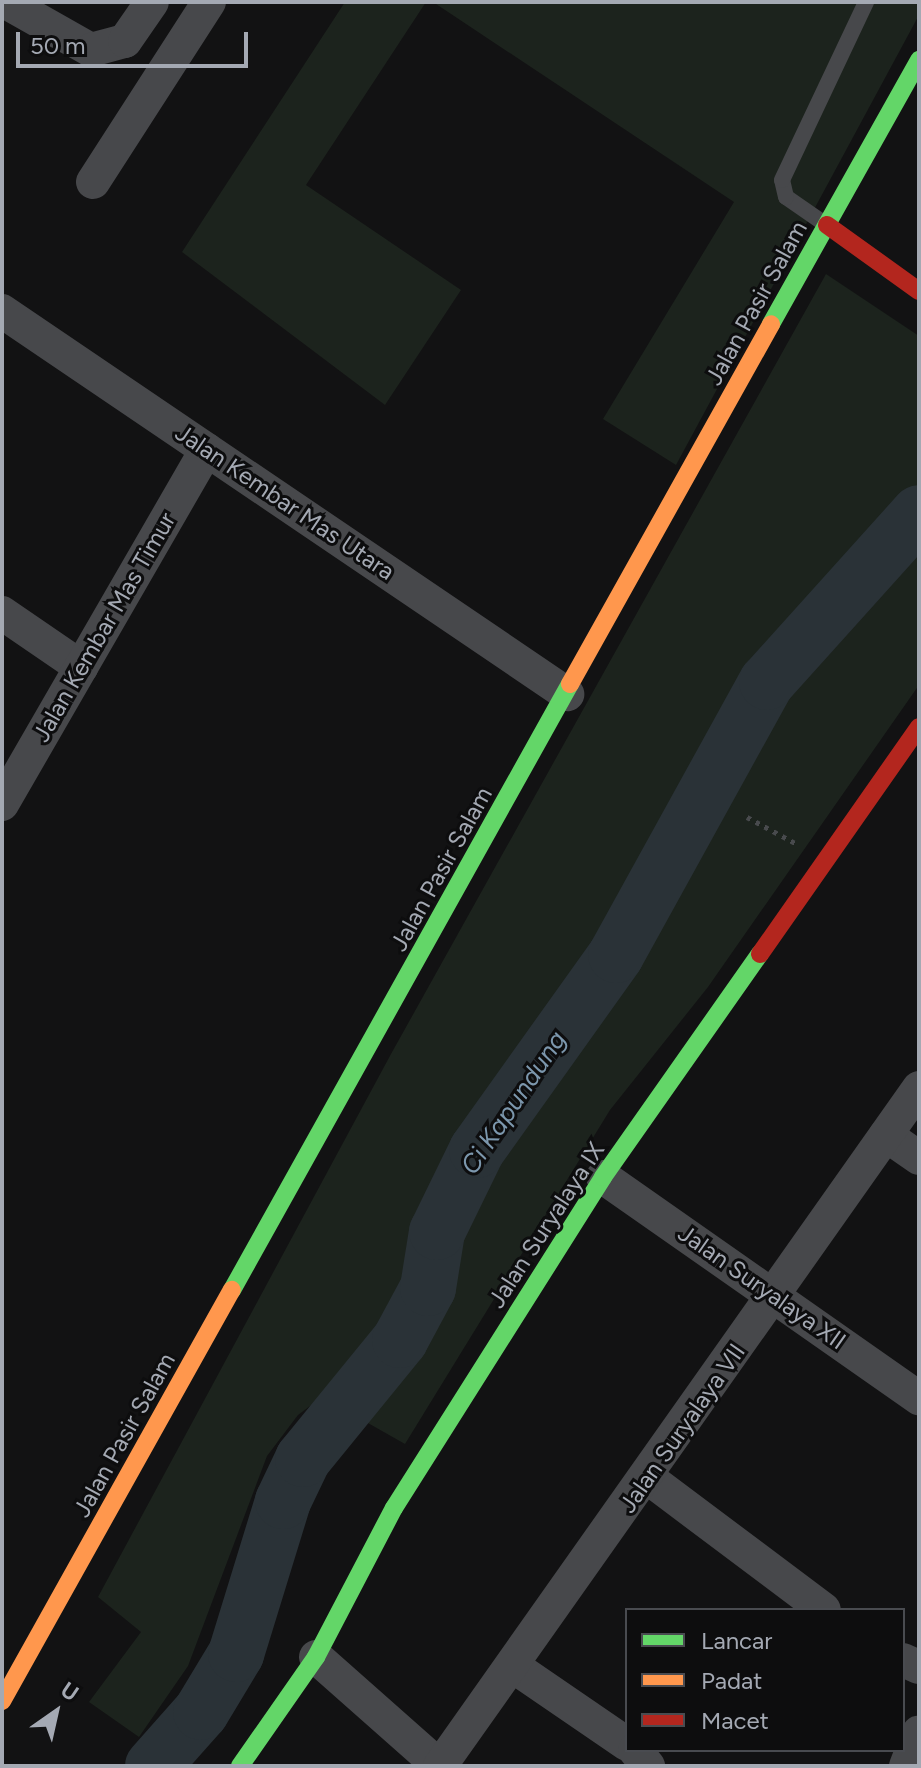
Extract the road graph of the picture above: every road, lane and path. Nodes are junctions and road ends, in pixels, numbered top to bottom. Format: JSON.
{"nodes":[{"id":1,"x":6,"y":2,"type":"edge"},
{"id":2,"x":152,"y":2,"type":"edge"},
{"id":3,"x":209,"y":2,"type":"edge"},
{"id":4,"x":866,"y":2,"type":"edge"},
{"id":5,"x":919,"y":60,"type":"edge"},
{"id":6,"x":93,"y":182,"type":"dead end"},
{"id":7,"x":827,"y":225,"type":"junction"},
{"id":8,"x":919,"y":291,"type":"edge"},
{"id":9,"x":2,"y":311,"type":"edge"},
{"id":10,"x":206,"y":450,"type":"junction"},
{"id":11,"x":2,"y":613,"type":"edge"},
{"id":12,"x":81,"y":667,"type":"junction"},
{"id":13,"x":567,"y":694,"type":"junction"},
{"id":14,"x":919,"y":727,"type":"edge"},
{"id":15,"x":2,"y":804,"type":"edge"},
{"id":16,"x":747,"y":817,"type":"dead end"},
{"id":17,"x":827,"y":857,"type":"junction"},
{"id":18,"x":919,"y":1088,"type":"edge"},
{"id":19,"x":886,"y":1135,"type":"junction"},
{"id":20,"x":919,"y":1158,"type":"edge"},
{"id":21,"x":603,"y":1177,"type":"junction"},
{"id":22,"x":777,"y":1295,"type":"junction"},
{"id":23,"x":919,"y":1398,"type":"edge"},
{"id":24,"x":647,"y":1477,"type":"junction"},
{"id":25,"x":821,"y":1608,"type":"edge"},
{"id":26,"x":316,"y":1657,"type":"junction"},
{"id":27,"x":513,"y":1666,"type":"junction"},
{"id":28,"x":2,"y":1701,"type":"edge"},
{"id":29,"x":919,"y":1732,"type":"edge"},
{"id":30,"x":625,"y":1743,"type":"edge"},
{"id":31,"x":240,"y":1766,"type":"edge"},
{"id":32,"x":440,"y":1766,"type":"edge"},
{"id":33,"x":906,"y":1766,"type":"edge"}],
"edges":[{"from":1,"to":2,"type":"street"},
{"from":3,"to":6,"type":"street"},
{"from":4,"to":7,"type":"lane"},
{"from":5,"to":7,"type":"street","name":"Jalan Pasir Salam"},
{"from":7,"to":8,"type":"street"},
{"from":7,"to":13,"type":"street","name":"Jalan Pasir Salam"},
{"from":9,"to":10,"type":"street","name":"Jalan Kembar Mas Utara"},
{"from":10,"to":12,"type":"street","name":"Jalan Kembar Mas Timur"},
{"from":10,"to":13,"type":"street","name":"Jalan Kembar Mas Utara"},
{"from":11,"to":12,"type":"street"},
{"from":12,"to":15,"type":"street","name":"Jalan Kembar Mas Timur"},
{"from":13,"to":28,"type":"street","name":"Jalan Pasir Salam"},
{"from":14,"to":17,"type":"street","name":"Jalan Suryalaya IX"},
{"from":16,"to":17,"type":"path"},
{"from":17,"to":21,"type":"street","name":"Jalan Suryalaya IX"},
{"from":18,"to":19,"type":"street","name":"Jalan Suryalaya VII"},
{"from":19,"to":20,"type":"street"},
{"from":19,"to":22,"type":"street","name":"Jalan Suryalaya VII"},
{"from":21,"to":22,"type":"street","name":"Jalan Suryalaya XII"},
{"from":21,"to":26,"type":"street","name":"Jalan Suryalaya IX"},
{"from":22,"to":23,"type":"street","name":"Jalan Suryalaya XII"},
{"from":22,"to":24,"type":"street","name":"Jalan Suryalaya VII"},
{"from":24,"to":25,"type":"street"},
{"from":24,"to":27,"type":"street","name":"Jalan Suryalaya VII"},
{"from":26,"to":31,"type":"street","name":"Jalan Suryalaya IX"},
{"from":26,"to":32,"type":"street"},
{"from":27,"to":30,"type":"street"},
{"from":27,"to":32,"type":"street","name":"Jalan Suryalaya VII"},
{"from":29,"to":33,"type":"street"}]}
